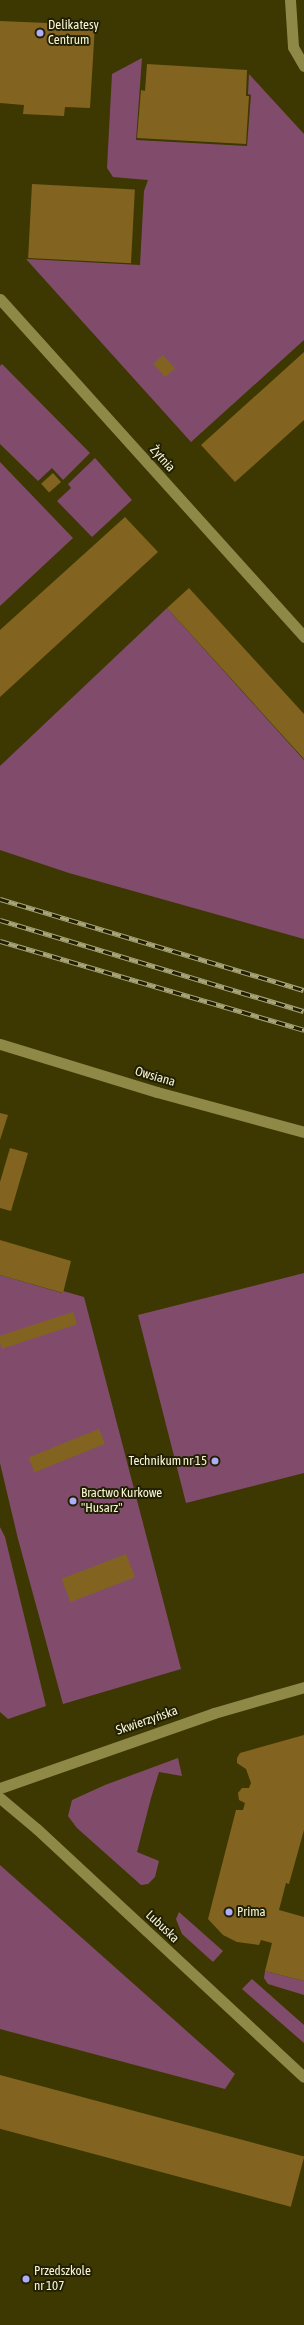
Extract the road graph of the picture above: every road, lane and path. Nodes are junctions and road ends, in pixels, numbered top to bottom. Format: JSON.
{"nodes":[{"id":1,"x":290,"y":0,"type":"edge"},
{"id":2,"x":304,"y":66,"type":"edge"},
{"id":3,"x":0,"y":299,"type":"edge"},
{"id":4,"x":304,"y":637,"type":"edge"},
{"id":5,"x":0,"y":1044,"type":"edge"},
{"id":6,"x":304,"y":1132,"type":"edge"},
{"id":7,"x":304,"y":1687,"type":"edge"},
{"id":8,"x":0,"y":1788,"type":"edge"},
{"id":9,"x":0,"y":1798,"type":"edge"},
{"id":10,"x":304,"y":2077,"type":"edge"}],
"edges":[{"from":1,"to":2,"type":"street"},
{"from":3,"to":4,"type":"street","name":"Żytnia"},
{"from":5,"to":6,"type":"street","name":"Owsiana"},
{"from":7,"to":8,"type":"street","name":"Skwierzyńska"},
{"from":9,"to":10,"type":"street","name":"Lubuska"}]}
